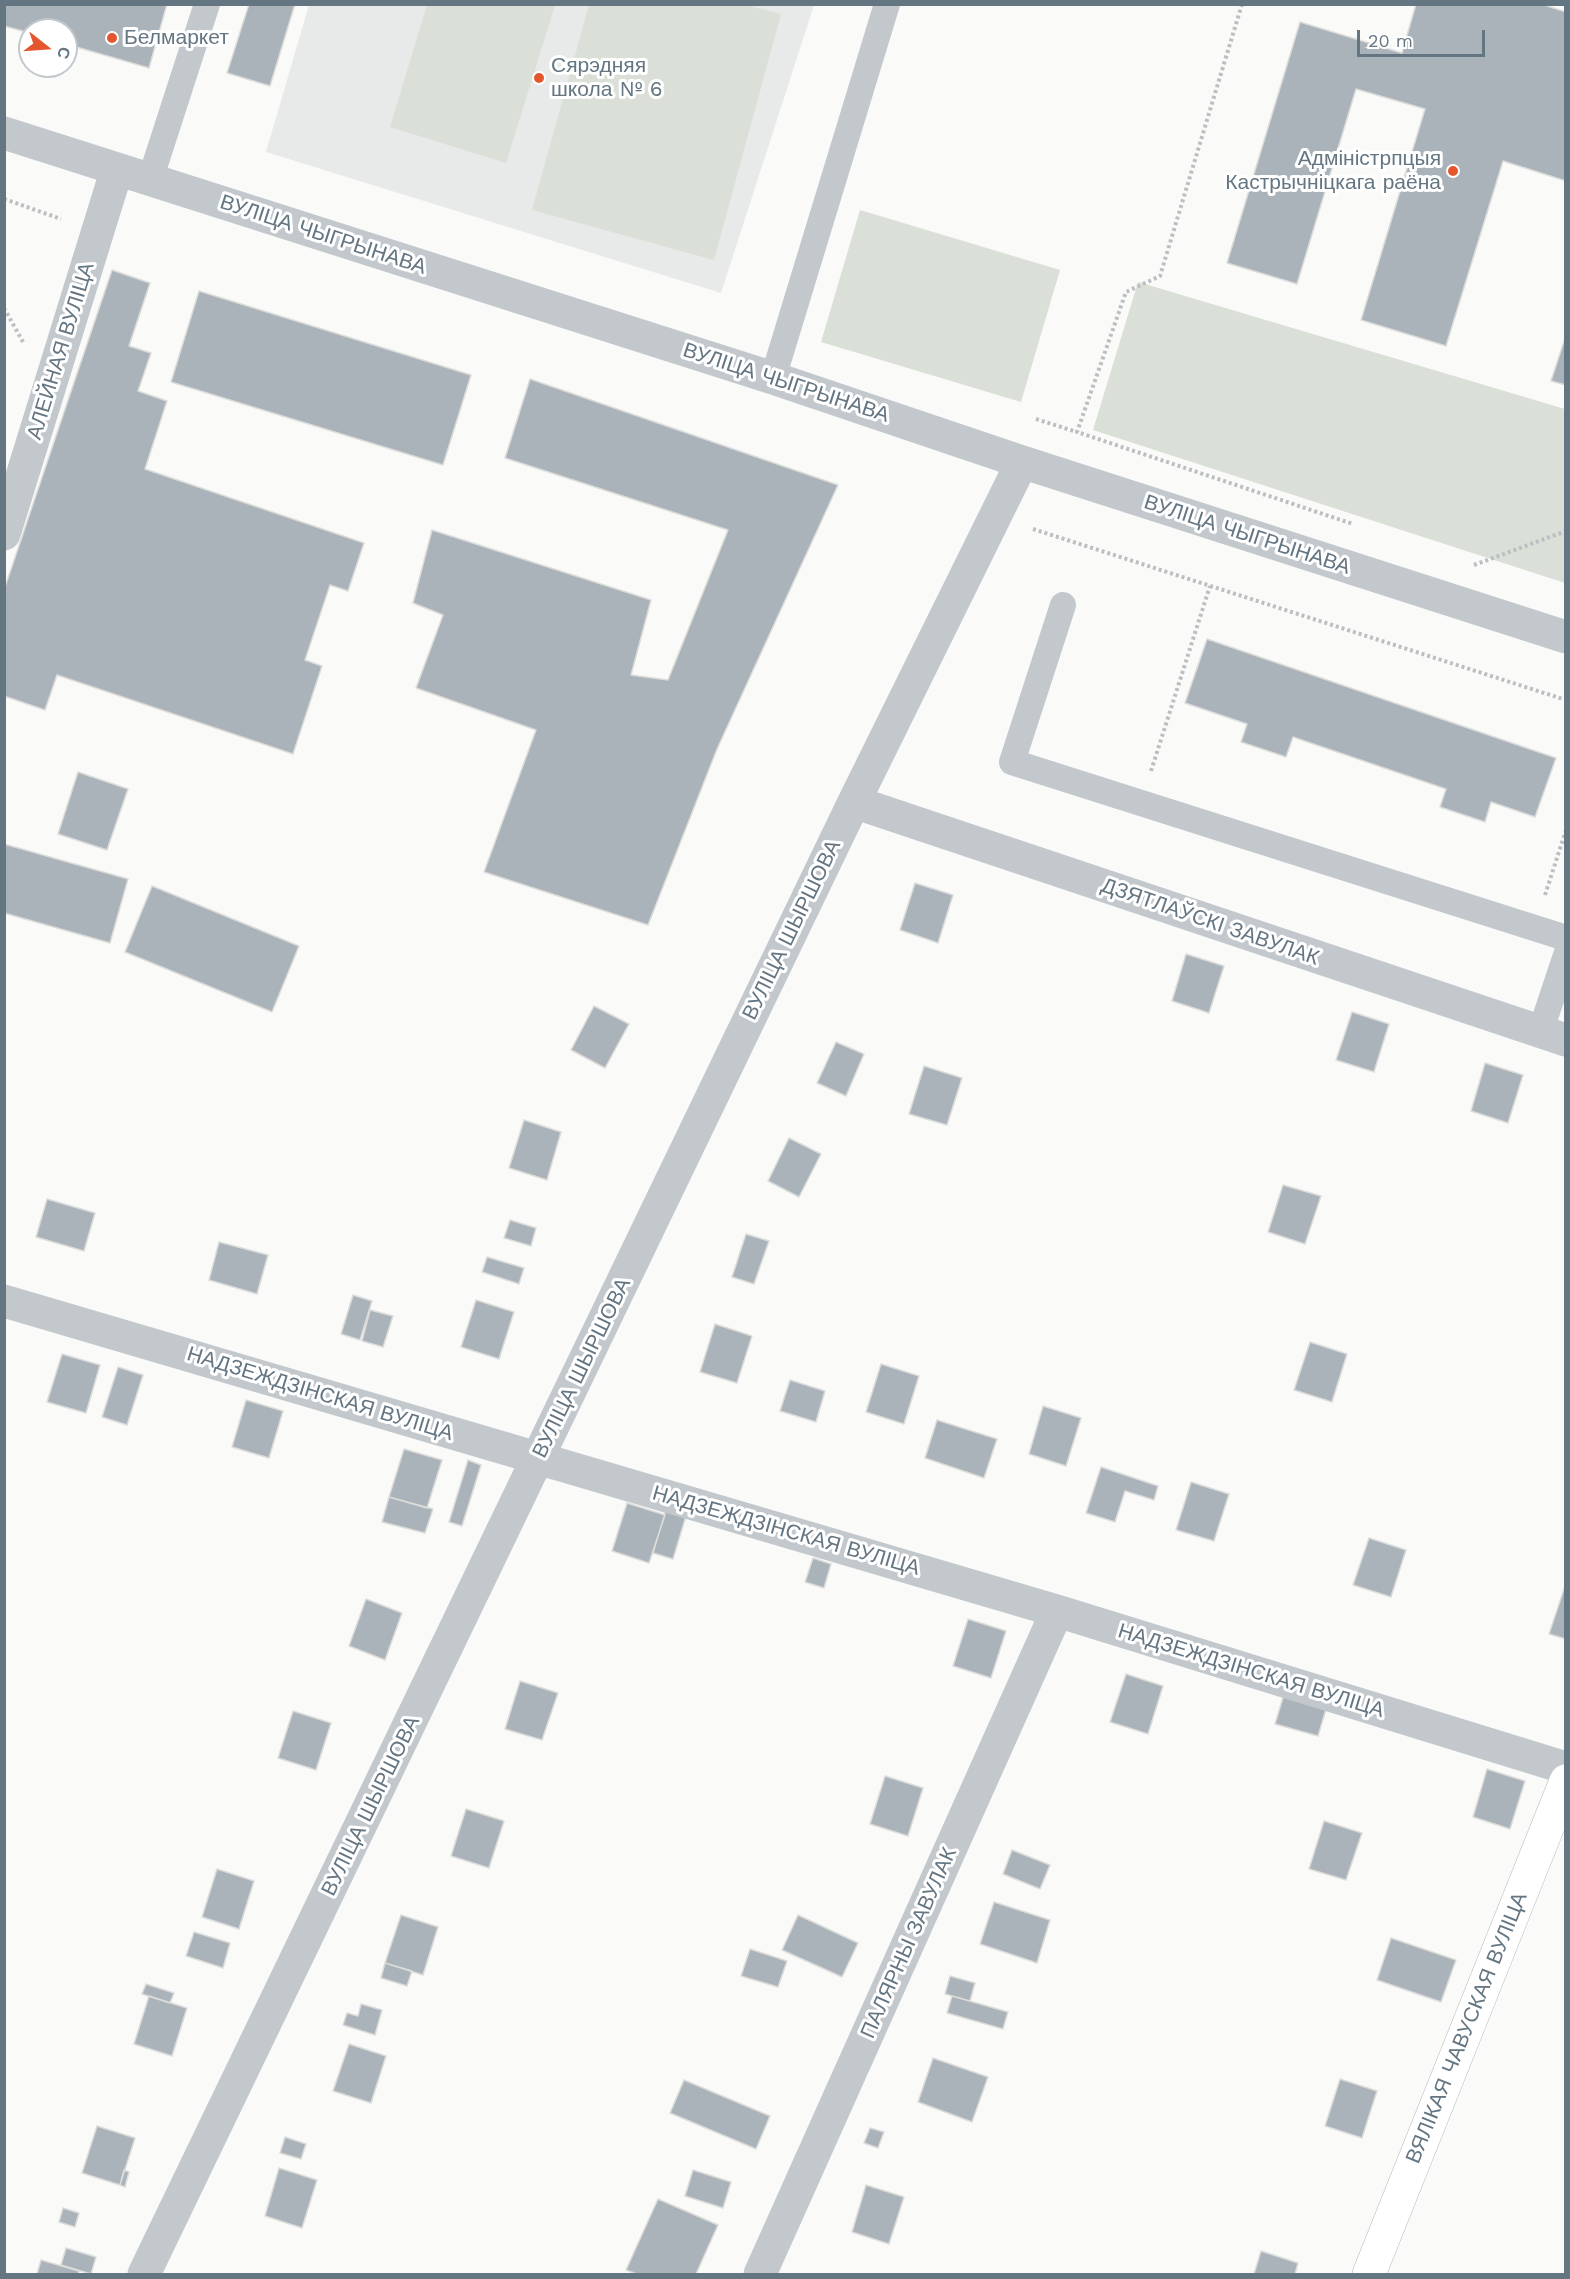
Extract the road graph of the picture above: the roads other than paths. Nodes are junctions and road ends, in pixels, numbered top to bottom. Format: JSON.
{"nodes":[{"id":1,"x":207,"y":4,"type":"edge"},
{"id":2,"x":887,"y":4,"type":"edge"},
{"id":3,"x":4,"y":133,"type":"edge"},
{"id":4,"x":117,"y":169,"type":"junction"},
{"id":5,"x":150,"y":180,"type":"junction"},
{"id":6,"x":773,"y":378,"type":"junction"},
{"id":7,"x":1022,"y":462,"type":"junction"},
{"id":8,"x":4,"y":534,"type":"edge"},
{"id":9,"x":1063,"y":605,"type":"dead end"},
{"id":10,"x":1566,"y":637,"type":"edge"},
{"id":11,"x":854,"y":802,"type":"junction"},
{"id":12,"x":1566,"y":938,"type":"edge"},
{"id":13,"x":1566,"y":956,"type":"edge"},
{"id":14,"x":1553,"y":1037,"type":"edge"},
{"id":15,"x":4,"y":1300,"type":"edge"},
{"id":16,"x":539,"y":1459,"type":"junction"},
{"id":17,"x":1057,"y":1611,"type":"junction"},
{"id":18,"x":1566,"y":1768,"type":"edge"},
{"id":19,"x":1566,"y":1781,"type":"edge"},
{"id":20,"x":144,"y":2274,"type":"edge"},
{"id":21,"x":760,"y":2274,"type":"edge"},
{"id":22,"x":1369,"y":2274,"type":"edge"}],
"edges":[{"from":1,"to":5,"type":"lane"},
{"from":2,"to":6,"type":"lane"},
{"from":3,"to":4,"type":"street","name":"ВУЛІЦА ЧЫГРЫНАВА"},
{"from":4,"to":5,"type":"street","name":"ВУЛІЦА ЧЫГРЫНАВА"},
{"from":4,"to":8,"type":"street","name":"АЛЕЙНАЯ ВУЛІЦА"},
{"from":5,"to":6,"type":"street","name":"ВУЛІЦА ЧЫГРЫНАВА"},
{"from":6,"to":7,"type":"street","name":"ВУЛІЦА ЧЫГРЫНАВА"},
{"from":7,"to":10,"type":"street","name":"ВУЛІЦА ЧЫГРЫНАВА"},
{"from":7,"to":11,"type":"street","name":"ВУЛІЦА ШЫРШОВА"},
{"from":9,"to":12,"type":"lane"},
{"from":11,"to":14,"type":"street","name":"ДЗЯТЛАЎСКІ ЗАВУЛАК"},
{"from":11,"to":16,"type":"street","name":"ВУЛІЦА ШЫРШОВА"},
{"from":13,"to":14,"type":"lane"},
{"from":15,"to":16,"type":"street","name":"НАДЗЕЖДЗІНСКАЯ ВУЛІЦА"},
{"from":16,"to":17,"type":"street","name":"НАДЗЕЖДЗІНСКАЯ ВУЛІЦА"},
{"from":16,"to":20,"type":"street","name":"ВУЛІЦА ШЫРШОВА"},
{"from":17,"to":18,"type":"street","name":"НАДЗЕЖДЗІНСКАЯ ВУЛІЦА"},
{"from":17,"to":21,"type":"street","name":"ПАЛЯРНЫ ЗАВУЛАК"},
{"from":19,"to":22,"type":"main road","name":"ВЯЛІКАЯ ЧАВУСКАЯ ВУЛІЦА"}]}
